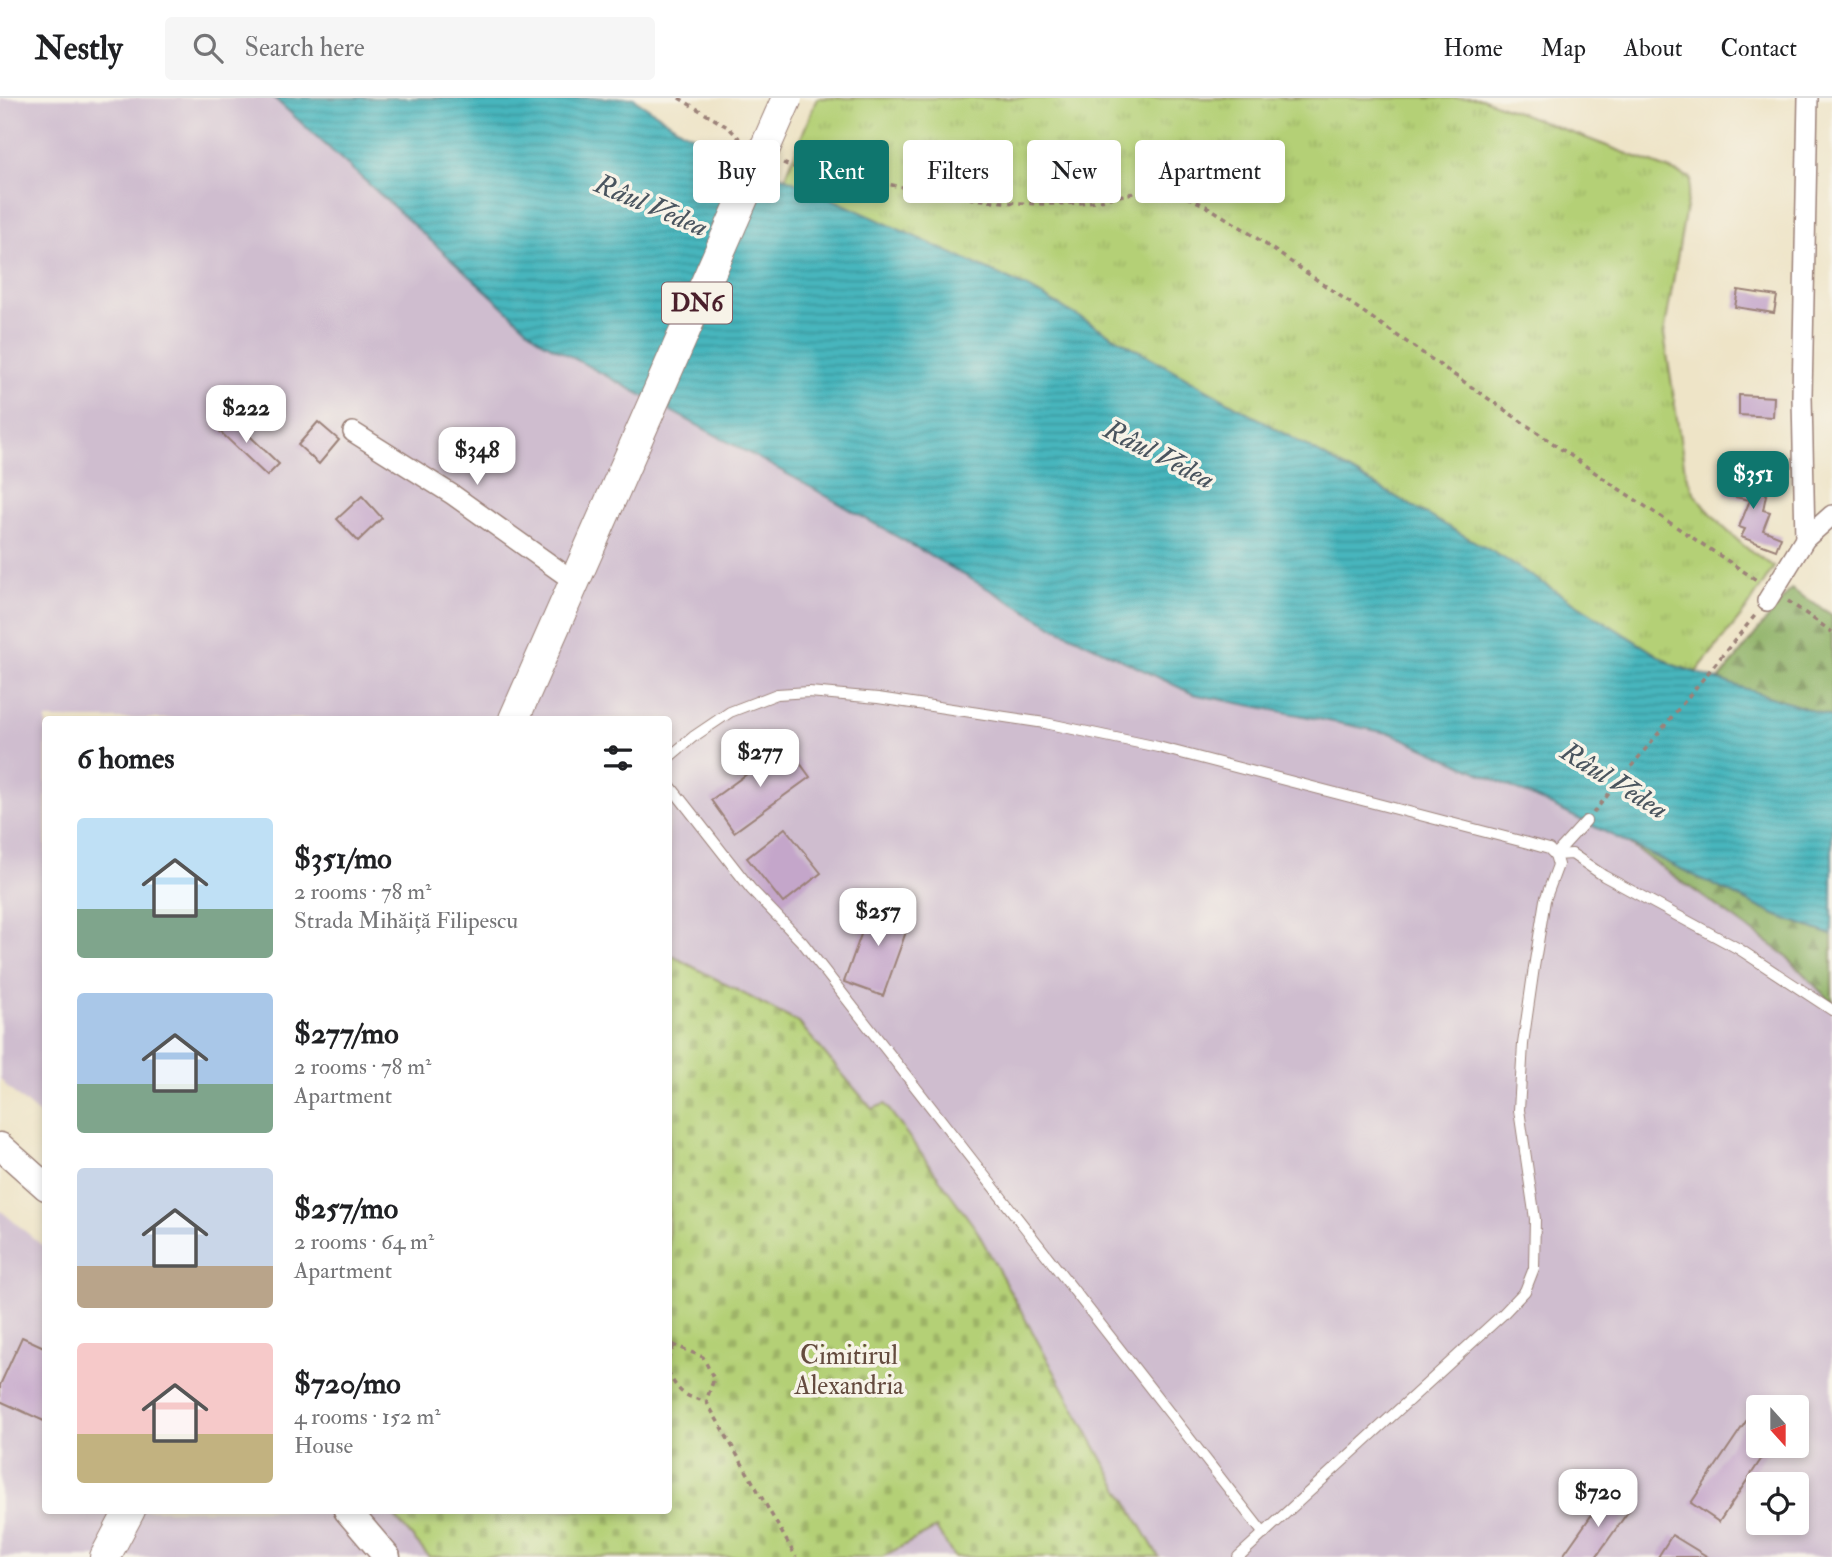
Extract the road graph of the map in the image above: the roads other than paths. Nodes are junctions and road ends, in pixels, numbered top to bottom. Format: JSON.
{"nodes":[{"id":1,"x":787,"y":98,"type":"edge"},
{"id":2,"x":1808,"y":98,"type":"edge"},
{"id":3,"x":353,"y":432,"type":"dead end"},
{"id":4,"x":1832,"y":515,"type":"edge"},
{"id":5,"x":1805,"y":539,"type":"junction"},
{"id":6,"x":575,"y":582,"type":"junction"},
{"id":7,"x":1770,"y":596,"type":"road end"},
{"id":8,"x":514,"y":716,"type":"edge"},
{"id":9,"x":672,"y":755,"type":"edge"},
{"id":10,"x":672,"y":788,"type":"edge"},
{"id":11,"x":1586,"y":821,"type":"road end"},
{"id":12,"x":1555,"y":855,"type":"junction"},
{"id":13,"x":1832,"y":1010,"type":"edge"},
{"id":14,"x":0,"y":1146,"type":"edge"},
{"id":15,"x":42,"y":1183,"type":"edge"},
{"id":16,"x":128,"y":1514,"type":"edge"},
{"id":17,"x":350,"y":1514,"type":"edge"},
{"id":18,"x":1264,"y":1534,"type":"junction"},
{"id":19,"x":105,"y":1557,"type":"edge"},
{"id":20,"x":387,"y":1557,"type":"edge"},
{"id":21,"x":1238,"y":1557,"type":"edge"}],
"edges":[{"from":1,"to":6,"type":"main road","number":"DN6","bridge":true},
{"from":2,"to":5,"type":"street"},
{"from":3,"to":6,"type":"street"},
{"from":4,"to":5,"type":"street"},
{"from":5,"to":7,"type":"street"},
{"from":6,"to":8,"type":"main road","number":"DN6"},
{"from":9,"to":12,"type":"lane"},
{"from":10,"to":18,"type":"lane"},
{"from":11,"to":12,"type":"lane"},
{"from":12,"to":13,"type":"lane"},
{"from":12,"to":18,"type":"lane"},
{"from":14,"to":15,"type":"main road"},
{"from":16,"to":19,"type":"main road"},
{"from":17,"to":20,"type":"main road"},
{"from":18,"to":21,"type":"lane"}]}
